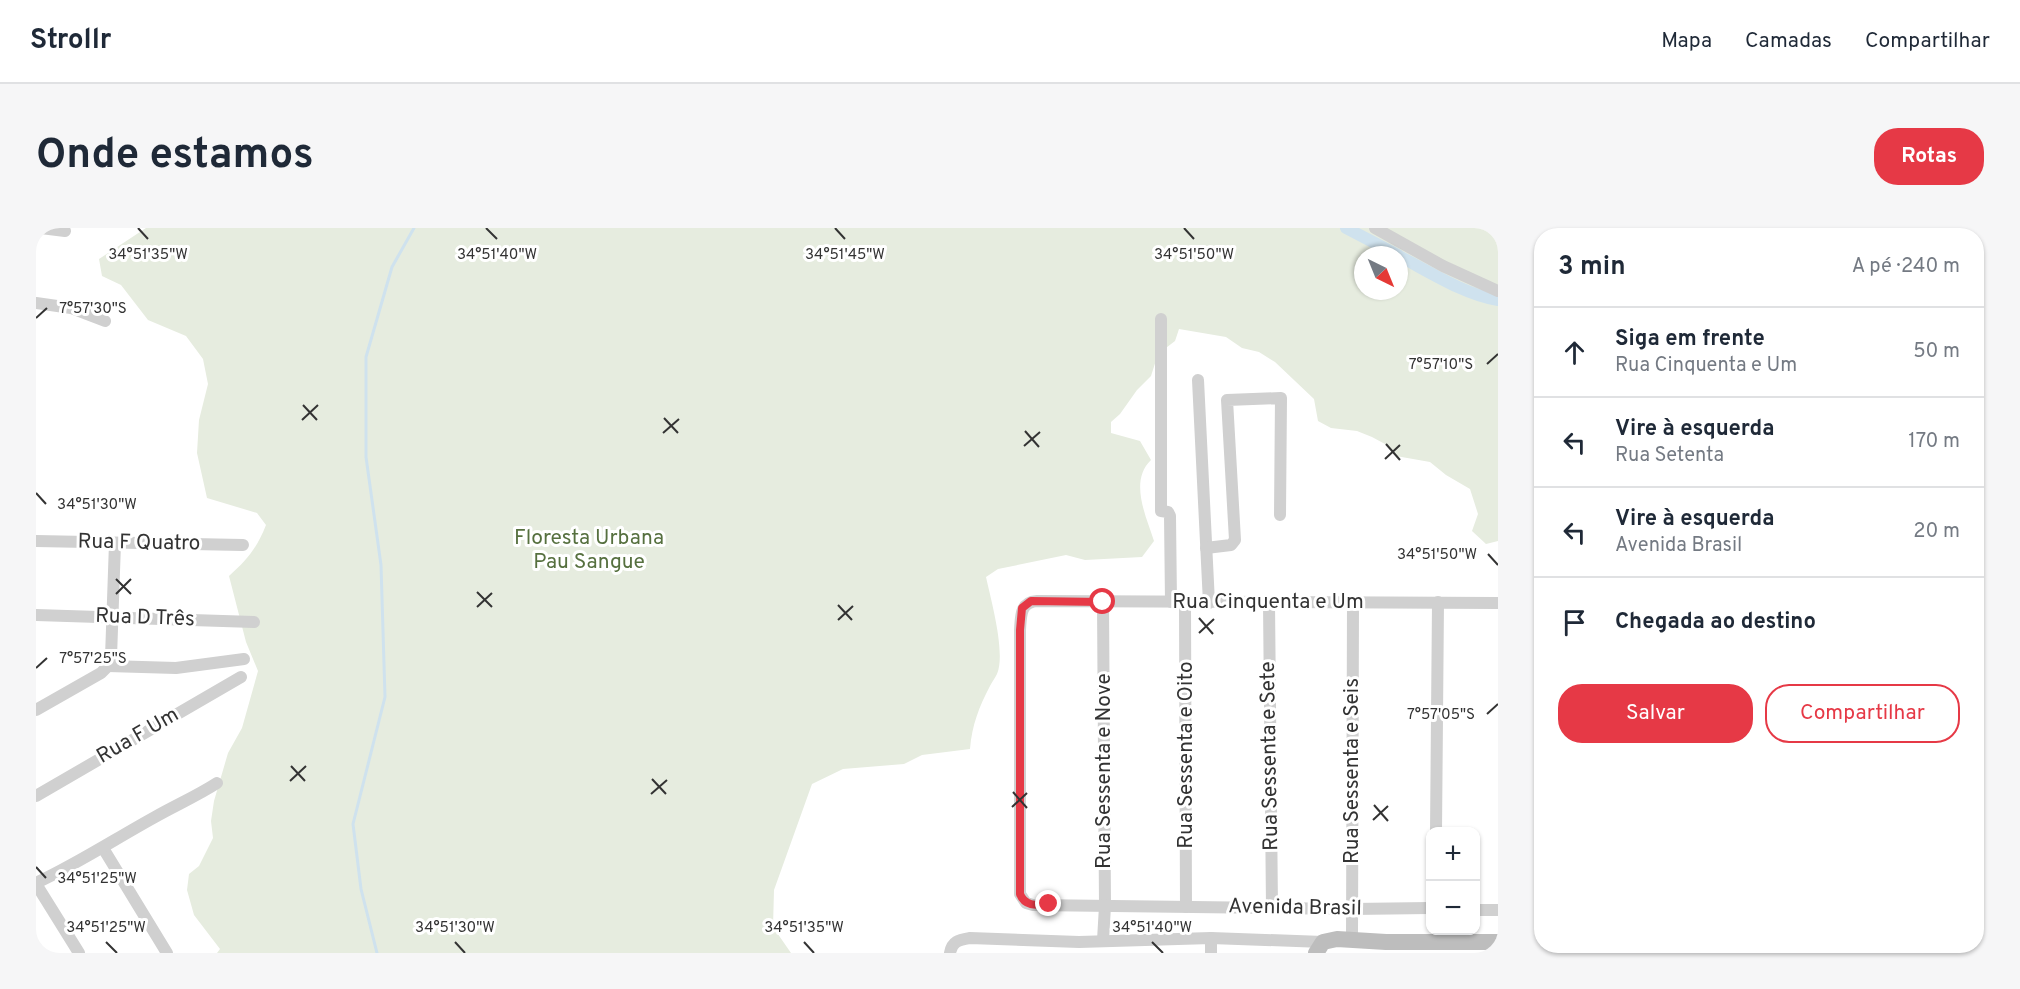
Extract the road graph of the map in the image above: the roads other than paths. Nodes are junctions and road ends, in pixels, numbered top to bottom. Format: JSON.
{"nodes":[{"id":1,"x":41,"y":228,"type":"edge"},
{"id":2,"x":1375,"y":228,"type":"edge"},
{"id":3,"x":65,"y":231,"type":"dead end"},
{"id":4,"x":1498,"y":291,"type":"edge"},
{"id":5,"x":36,"y":303,"type":"edge"},
{"id":6,"x":1161,"y":319,"type":"dead end"},
{"id":7,"x":105,"y":321,"type":"dead end"},
{"id":8,"x":1198,"y":380,"type":"dead end"},
{"id":9,"x":1280,"y":515,"type":"dead end"},
{"id":10,"x":36,"y":541,"type":"edge"},
{"id":11,"x":115,"y":543,"type":"junction"},
{"id":12,"x":243,"y":545,"type":"dead end"},
{"id":13,"x":1206,"y":548,"type":"junction"},
{"id":14,"x":1103,"y":602,"type":"junction"},
{"id":15,"x":1171,"y":602,"type":"junction"},
{"id":16,"x":1353,"y":602,"type":"junction"},
{"id":17,"x":1438,"y":602,"type":"junction"},
{"id":18,"x":1185,"y":603,"type":"junction"},
{"id":19,"x":1209,"y":603,"type":"junction"},
{"id":20,"x":1269,"y":603,"type":"junction"},
{"id":21,"x":1498,"y":603,"type":"edge"},
{"id":22,"x":36,"y":615,"type":"edge"},
{"id":23,"x":111,"y":617,"type":"junction"},
{"id":24,"x":254,"y":622,"type":"dead end"},
{"id":25,"x":243,"y":658,"type":"dead end"},
{"id":26,"x":108,"y":666,"type":"junction"},
{"id":27,"x":242,"y":677,"type":"dead end"},
{"id":28,"x":36,"y":710,"type":"edge"},
{"id":29,"x":217,"y":783,"type":"dead end"},
{"id":30,"x":36,"y":796,"type":"edge"},
{"id":31,"x":1436,"y":827,"type":"edge"},
{"id":32,"x":103,"y":848,"type":"junction"},
{"id":33,"x":36,"y":883,"type":"edge"},
{"id":34,"x":1020,"y":894,"type":"joint"},
{"id":35,"x":1105,"y":906,"type":"junction"},
{"id":36,"x":1186,"y":907,"type":"junction"},
{"id":37,"x":1272,"y":908,"type":"junction"},
{"id":38,"x":1426,"y":908,"type":"edge"},
{"id":39,"x":1352,"y":909,"type":"junction"},
{"id":40,"x":1480,"y":910,"type":"edge"},
{"id":41,"x":1498,"y":910,"type":"edge"},
{"id":42,"x":1211,"y":938,"type":"junction"},
{"id":43,"x":1103,"y":940,"type":"junction"},
{"id":44,"x":1332,"y":944,"type":"edge"},
{"id":45,"x":1496,"y":946,"type":"edge"},
{"id":46,"x":1079,"y":947,"type":"edge"},
{"id":47,"x":1386,"y":947,"type":"edge"},
{"id":48,"x":80,"y":953,"type":"edge"},
{"id":49,"x":167,"y":953,"type":"edge"},
{"id":50,"x":950,"y":953,"type":"edge"},
{"id":51,"x":1211,"y":953,"type":"edge"}],
"edges":[{"from":1,"to":3,"type":"street"},
{"from":2,"to":4,"type":"street"},
{"from":5,"to":7,"type":"street"},
{"from":6,"to":15,"type":"street"},
{"from":8,"to":13,"type":"street"},
{"from":9,"to":13,"type":"street"},
{"from":10,"to":11,"type":"street","name":"Rua F Quatro"},
{"from":11,"to":12,"type":"street","name":"Rua F Quatro"},
{"from":11,"to":23,"type":"street"},
{"from":13,"to":19,"type":"street"},
{"from":14,"to":15,"type":"street","name":"Rua Cinquenta e Um"},
{"from":14,"to":34,"type":"street","name":"Rua Cinquenta e Um"},
{"from":14,"to":35,"type":"street","name":"Rua Sessenta e Nove"},
{"from":15,"to":18,"type":"street","name":"Rua Cinquenta e Um"},
{"from":16,"to":17,"type":"street","name":"Rua Cinquenta e Um"},
{"from":16,"to":20,"type":"street","name":"Rua Cinquenta e Um"},
{"from":16,"to":39,"type":"street","name":"Rua Sessenta e Seis"},
{"from":17,"to":21,"type":"street","name":"Rua Cinquenta e Um"},
{"from":17,"to":31,"type":"street"},
{"from":18,"to":19,"type":"street","name":"Rua Cinquenta e Um"},
{"from":18,"to":36,"type":"street","name":"Rua Sessenta e Oito"},
{"from":19,"to":20,"type":"street","name":"Rua Cinquenta e Um"},
{"from":20,"to":37,"type":"street","name":"Rua Sessenta e Sete"},
{"from":22,"to":23,"type":"street","name":"Rua D Três"},
{"from":23,"to":24,"type":"street","name":"Rua D Três"},
{"from":23,"to":26,"type":"street"},
{"from":25,"to":26,"type":"street"},
{"from":26,"to":28,"type":"street"},
{"from":27,"to":30,"type":"street","name":"Rua F Um"},
{"from":29,"to":32,"type":"street"},
{"from":32,"to":33,"type":"street"},
{"from":32,"to":49,"type":"street"},
{"from":33,"to":48,"type":"street"},
{"from":34,"to":35,"type":"street","name":"Avenida Brasil"},
{"from":35,"to":36,"type":"street","name":"Avenida Brasil"},
{"from":35,"to":43,"type":"street","name":"Rua Sessenta e Nove"},
{"from":36,"to":37,"type":"street","name":"Avenida Brasil"},
{"from":37,"to":39,"type":"street","name":"Avenida Brasil"},
{"from":38,"to":39,"type":"street","name":"Avenida Brasil"},
{"from":39,"to":44,"type":"street","name":"Rua Sessenta e Seis"},
{"from":40,"to":41,"type":"street"},
{"from":42,"to":43,"type":"street"},
{"from":42,"to":44,"type":"street"},
{"from":42,"to":51,"type":"street"},
{"from":43,"to":46,"type":"street"},
{"from":44,"to":47,"type":"main road"},
{"from":45,"to":47,"type":"main road"},
{"from":46,"to":50,"type":"street"}]}
